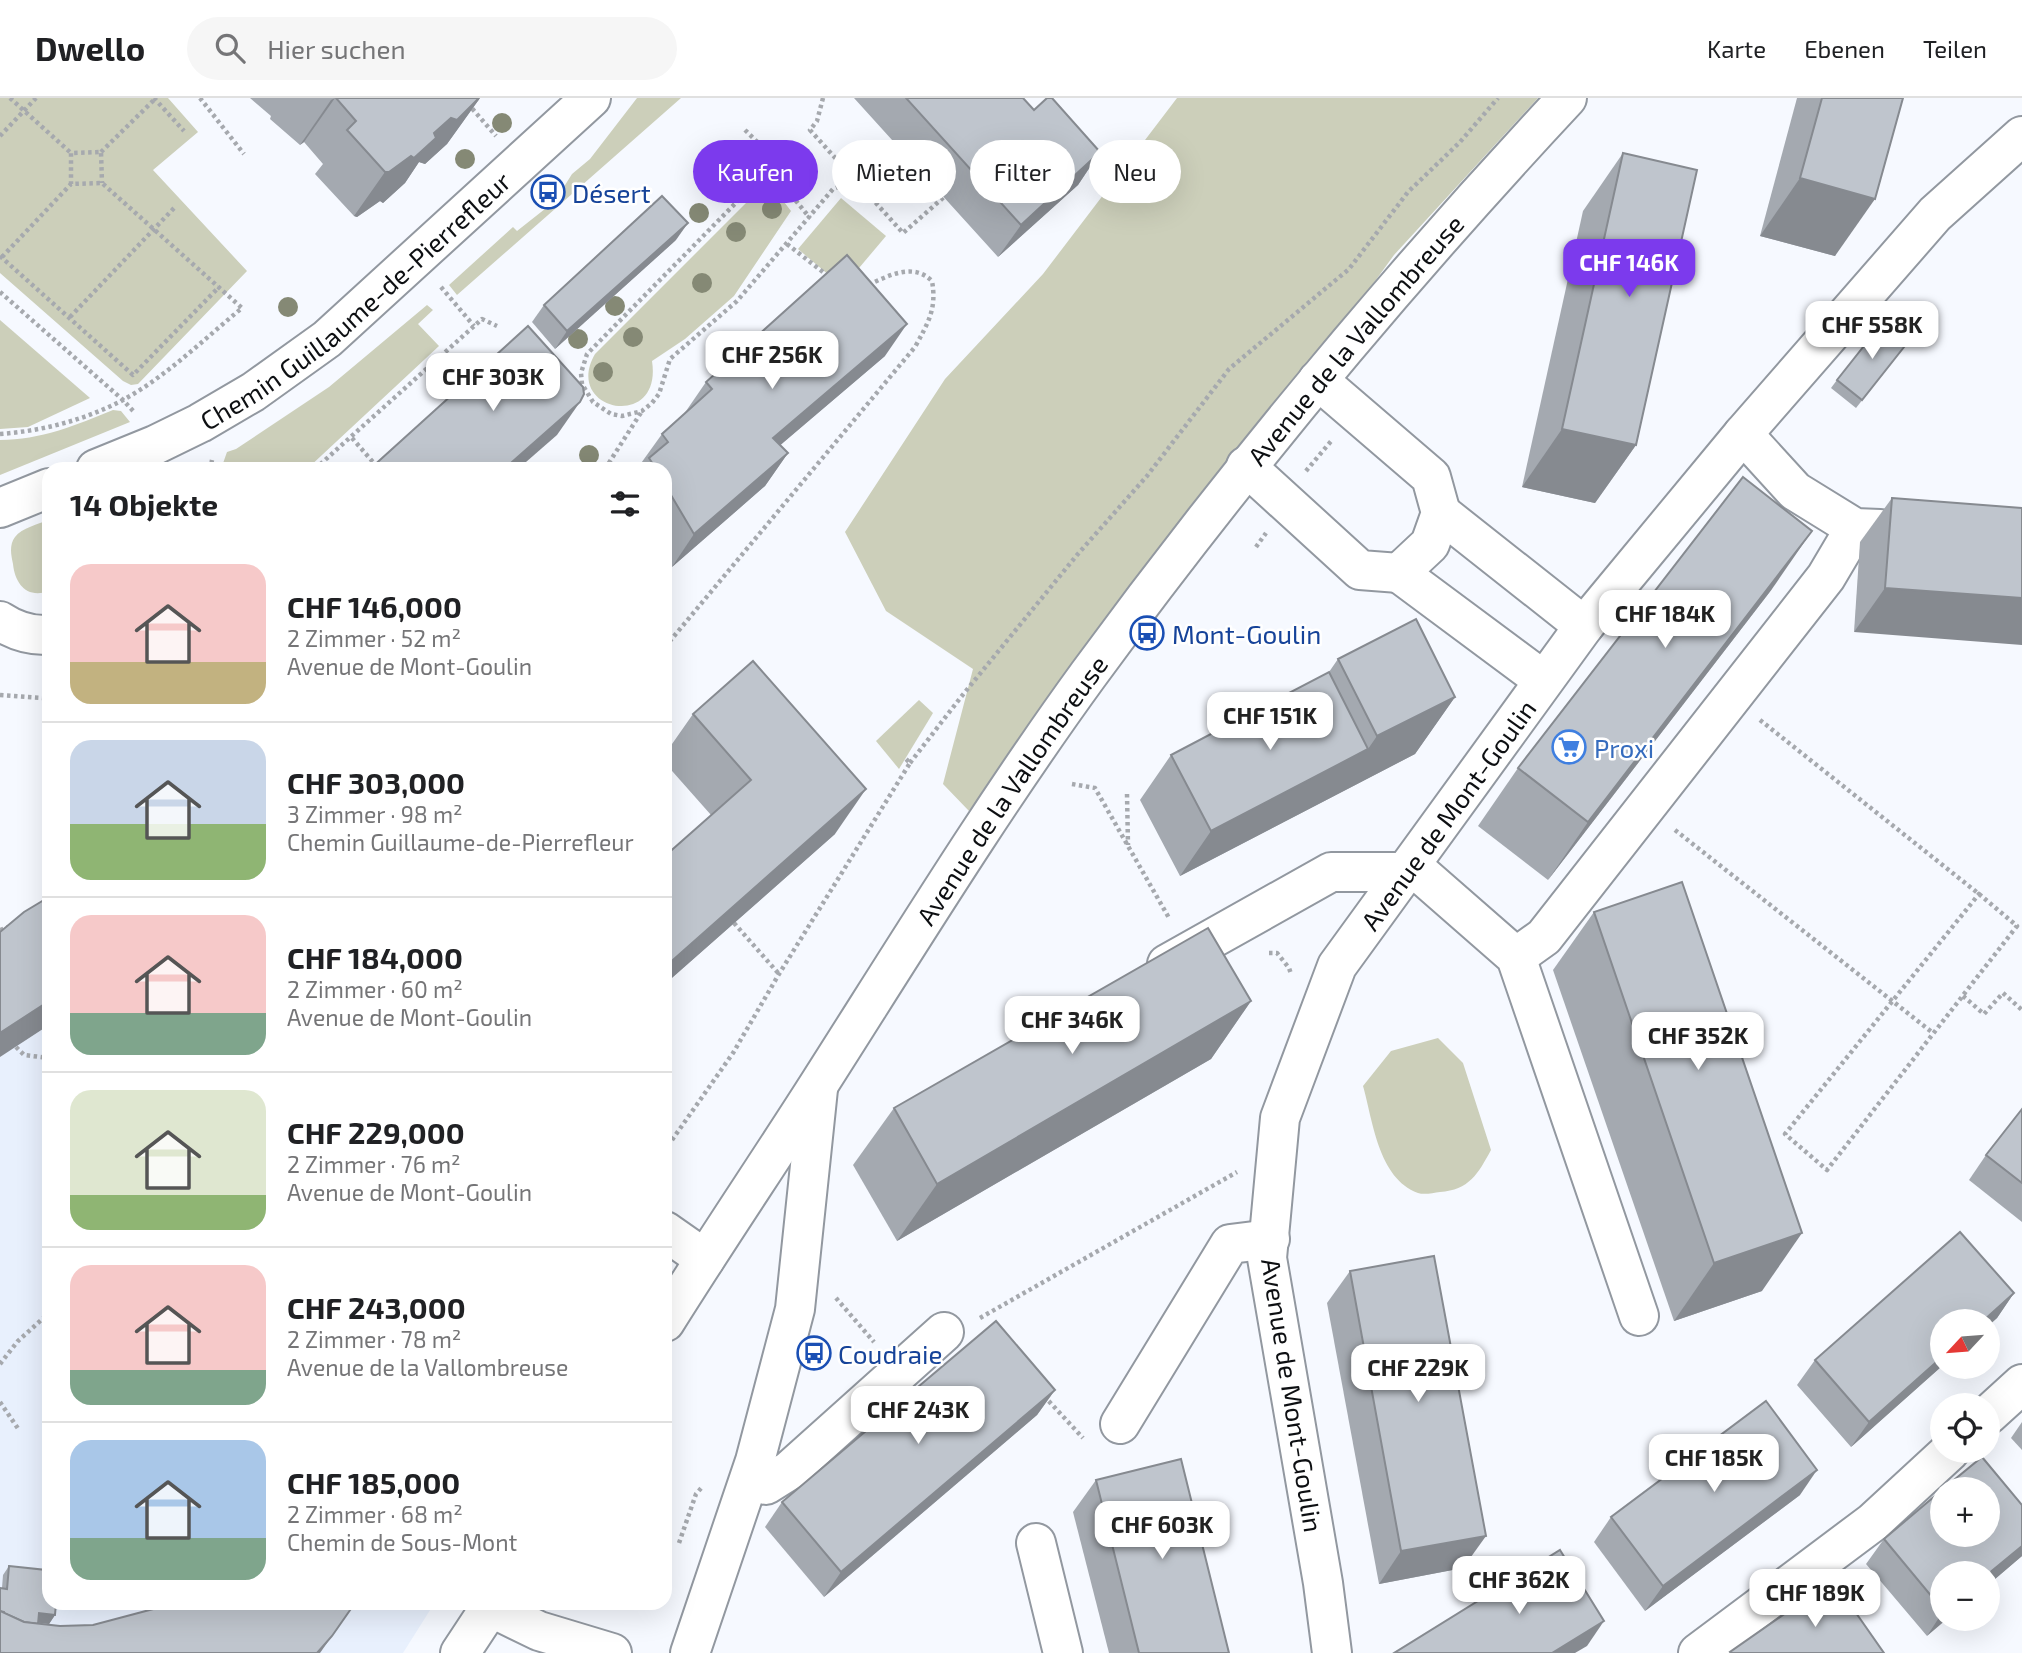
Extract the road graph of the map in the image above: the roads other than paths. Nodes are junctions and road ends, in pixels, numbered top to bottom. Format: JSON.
{"nodes":[{"id":1,"x":591,"y":98,"type":"edge"},
{"id":2,"x":1567,"y":98,"type":"edge"},
{"id":3,"x":2022,"y":136,"type":"edge"},
{"id":4,"x":1318,"y":380,"type":"junction"},
{"id":5,"x":1743,"y":434,"type":"junction"},
{"id":6,"x":150,"y":457,"type":"edge"},
{"id":7,"x":128,"y":462,"type":"edge"},
{"id":8,"x":1246,"y":466,"type":"junction"},
{"id":9,"x":42,"y":491,"type":"edge"},
{"id":10,"x":0,"y":508,"type":"edge"},
{"id":11,"x":1441,"y":513,"type":"junction"},
{"id":12,"x":1855,"y":528,"type":"junction"},
{"id":13,"x":1909,"y":531,"type":"edge"},
{"id":14,"x":1399,"y":573,"type":"junction"},
{"id":15,"x":0,"y":621,"type":"edge"},
{"id":16,"x":1584,"y":626,"type":"junction"},
{"id":17,"x":42,"y":635,"type":"edge"},
{"id":18,"x":1543,"y":680,"type":"junction"},
{"id":19,"x":1410,"y":869,"type":"junction"},
{"id":20,"x":1516,"y":957,"type":"junction"},
{"id":21,"x":1153,"y":972,"type":"edge"},
{"id":22,"x":819,"y":1083,"type":"junction"},
{"id":23,"x":672,"y":1236,"type":"edge"},
{"id":24,"x":1269,"y":1239,"type":"junction"},
{"id":25,"x":705,"y":1259,"type":"junction"},
{"id":26,"x":672,"y":1311,"type":"edge"},
{"id":27,"x":1639,"y":1316,"type":"dead end"},
{"id":28,"x":944,"y":1332,"type":"road end"},
{"id":29,"x":2022,"y":1384,"type":"edge"},
{"id":30,"x":2000,"y":1404,"type":"edge"},
{"id":31,"x":1120,"y":1424,"type":"dead end"},
{"id":32,"x":1937,"y":1463,"type":"edge"},
{"id":33,"x":749,"y":1481,"type":"junction"},
{"id":34,"x":1036,"y":1544,"type":"dead end"},
{"id":35,"x":487,"y":1610,"type":"edge"},
{"id":36,"x":502,"y":1610,"type":"edge"},
{"id":37,"x":460,"y":1653,"type":"edge"},
{"id":38,"x":612,"y":1653,"type":"edge"},
{"id":39,"x":690,"y":1653,"type":"edge"},
{"id":40,"x":1063,"y":1653,"type":"edge"},
{"id":41,"x":1332,"y":1653,"type":"edge"},
{"id":42,"x":1698,"y":1653,"type":"edge"}],
"edges":[{"from":1,"to":6,"type":"street","name":"Chemin Guillaume-de-Pierrefleur"},
{"from":2,"to":4,"type":"street","name":"Avenue de la Vallombreuse"},
{"from":3,"to":5,"type":"street","name":"Avenue de Mont-Goulin"},
{"from":4,"to":8,"type":"street","name":"Avenue de la Vallombreuse"},
{"from":4,"to":11,"type":"street"},
{"from":5,"to":12,"type":"street"},
{"from":5,"to":16,"type":"street","name":"Avenue de Mont-Goulin"},
{"from":6,"to":7,"type":"street","name":"Chemin Guillaume-de-Pierrefleur"},
{"from":8,"to":14,"type":"street"},
{"from":8,"to":22,"type":"street","name":"Avenue de la Vallombreuse"},
{"from":9,"to":10,"type":"street"},
{"from":11,"to":14,"type":"street"},
{"from":11,"to":16,"type":"street"},
{"from":12,"to":13,"type":"street"},
{"from":12,"to":20,"type":"street"},
{"from":14,"to":18,"type":"street"},
{"from":15,"to":17,"type":"street"},
{"from":16,"to":18,"type":"street","name":"Avenue de Mont-Goulin"},
{"from":18,"to":19,"type":"street","name":"Avenue de Mont-Goulin"},
{"from":19,"to":20,"type":"street"},
{"from":19,"to":21,"type":"street"},
{"from":19,"to":24,"type":"street","name":"Avenue de Mont-Goulin"},
{"from":20,"to":27,"type":"street"},
{"from":22,"to":25,"type":"street","name":"Avenue de la Vallombreuse"},
{"from":22,"to":33,"type":"street"},
{"from":23,"to":25,"type":"street"},
{"from":24,"to":31,"type":"street"},
{"from":24,"to":41,"type":"street","name":"Avenue de Mont-Goulin"},
{"from":25,"to":26,"type":"street","name":"Avenue de la Vallombreuse"},
{"from":28,"to":33,"type":"street"},
{"from":29,"to":30,"type":"street"},
{"from":32,"to":42,"type":"street"},
{"from":33,"to":39,"type":"street"},
{"from":34,"to":40,"type":"street"},
{"from":35,"to":37,"type":"street"},
{"from":36,"to":38,"type":"street"}]}
